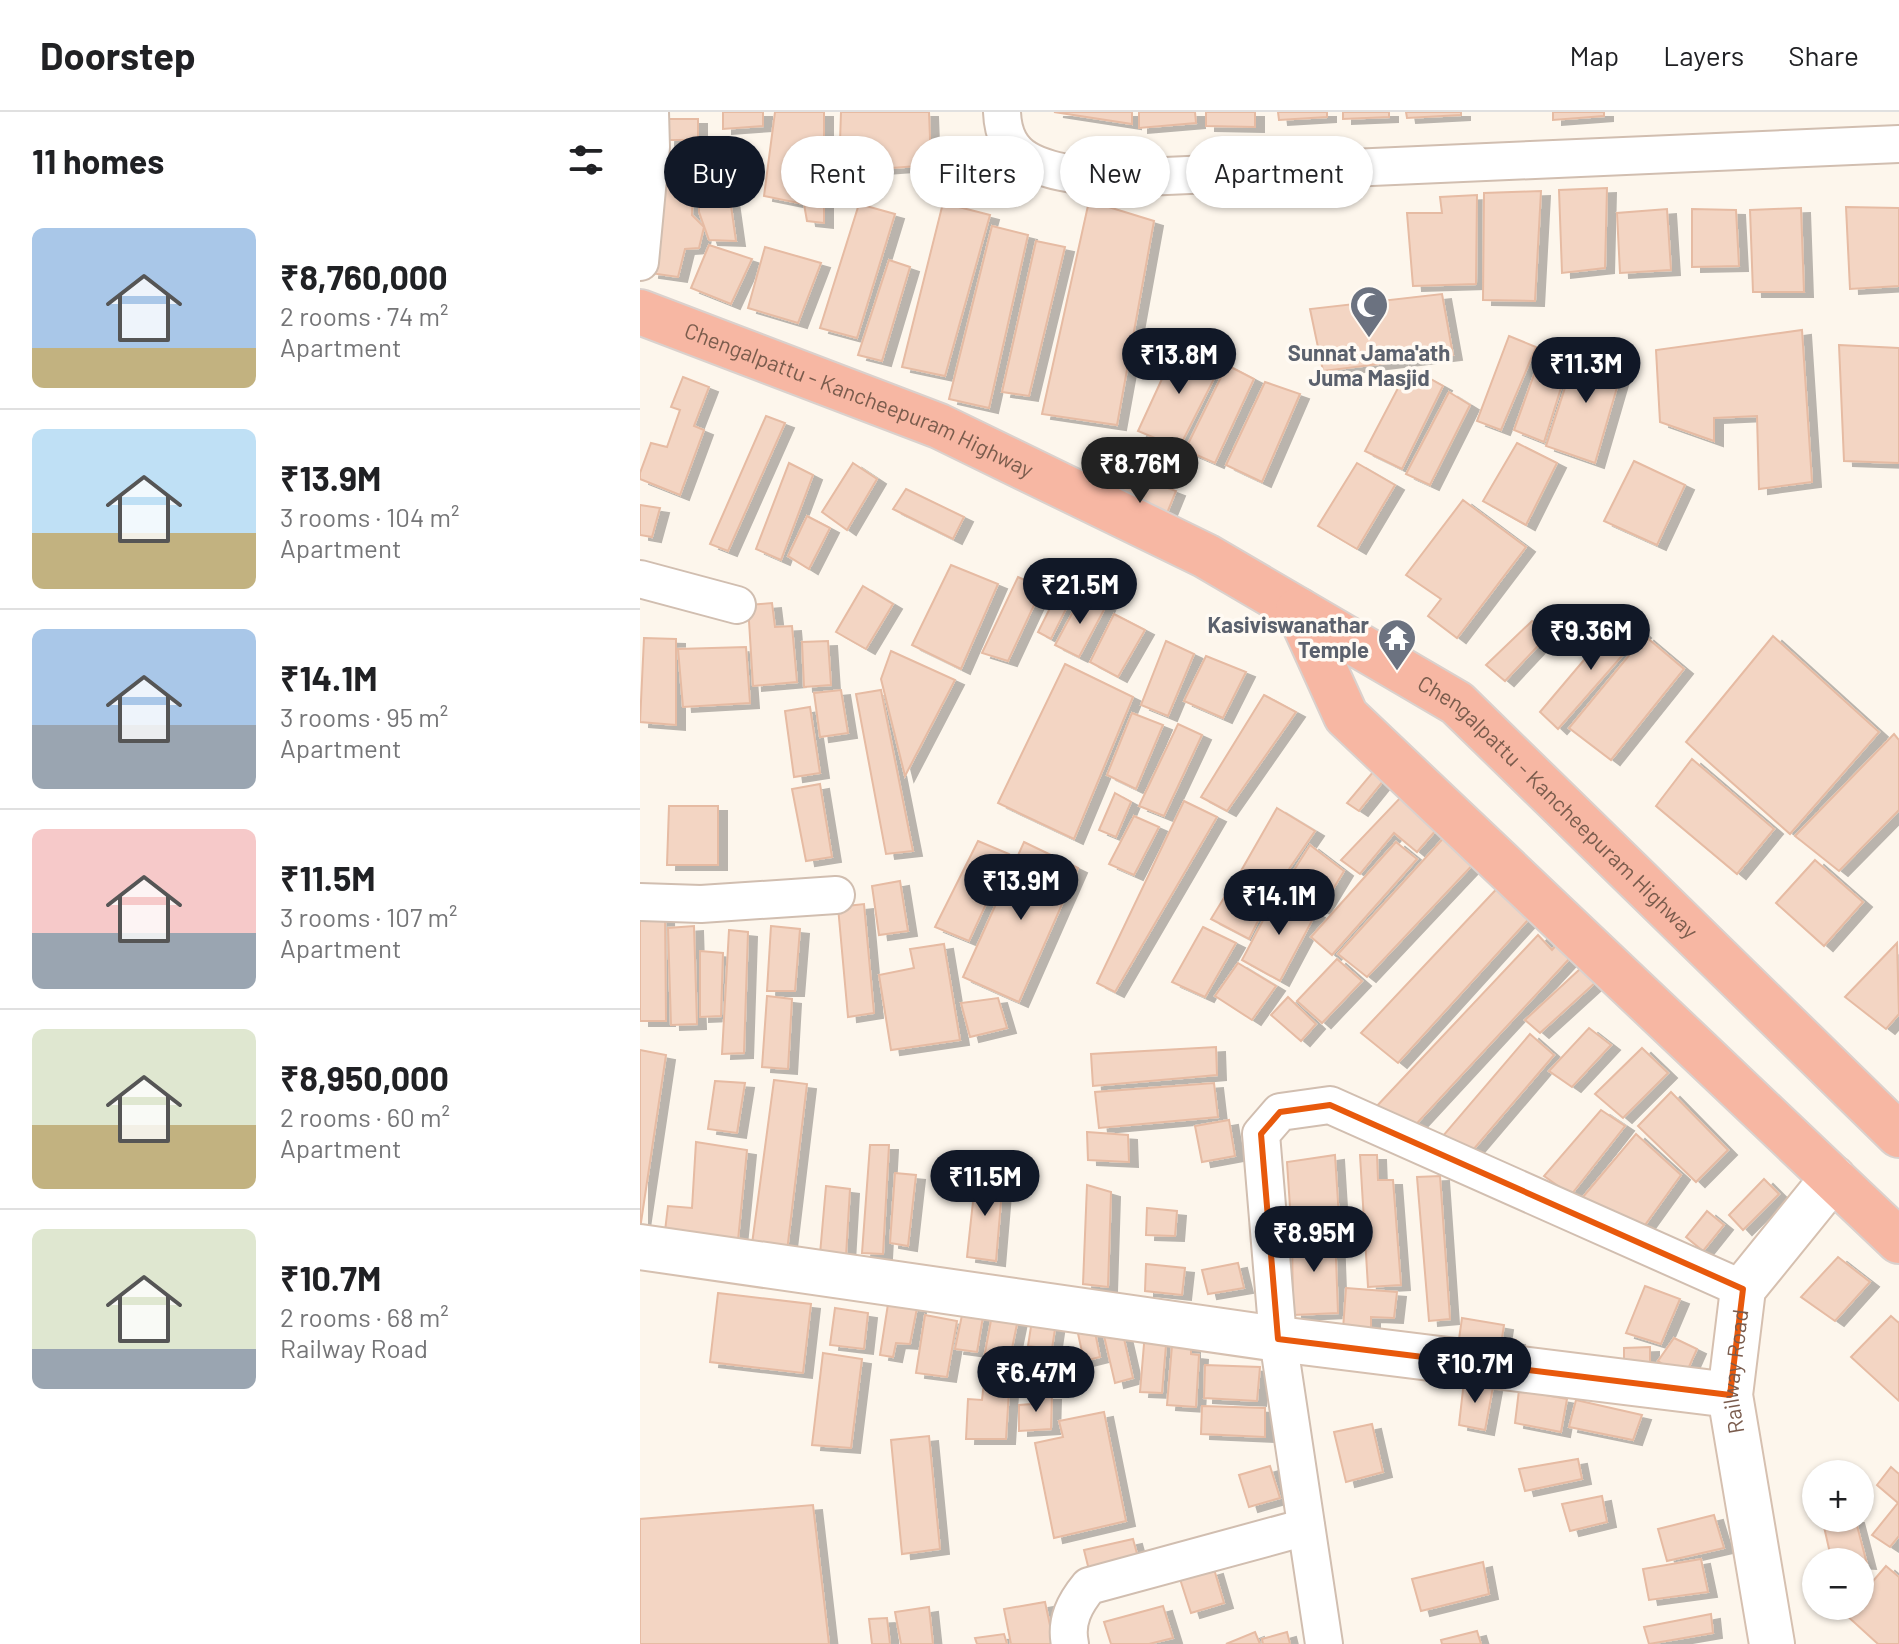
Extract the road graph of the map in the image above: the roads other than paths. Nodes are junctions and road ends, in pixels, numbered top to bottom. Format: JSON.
{"nodes":[{"id":1,"x":650,"y":112,"type":"edge"},
{"id":2,"x":1002,"y":112,"type":"edge"},
{"id":3,"x":1899,"y":144,"type":"edge"},
{"id":4,"x":640,"y":262,"type":"edge"},
{"id":5,"x":640,"y":312,"type":"edge"},
{"id":6,"x":640,"y":579,"type":"edge"},
{"id":7,"x":737,"y":605,"type":"dead end"},
{"id":8,"x":1298,"y":610,"type":"junction"},
{"id":9,"x":836,"y":895,"type":"dead end"},
{"id":10,"x":640,"y":902,"type":"edge"},
{"id":11,"x":1899,"y":1135,"type":"edge"},
{"id":12,"x":1833,"y":1178,"type":"junction"},
{"id":13,"x":1899,"y":1241,"type":"edge"},
{"id":14,"x":640,"y":1247,"type":"edge"},
{"id":15,"x":1743,"y":1289,"type":"junction"},
{"id":16,"x":1278,"y":1339,"type":"junction"},
{"id":17,"x":1730,"y":1395,"type":"junction"},
{"id":18,"x":1306,"y":1527,"type":"junction"},
{"id":19,"x":1070,"y":1644,"type":"edge"},
{"id":20,"x":1324,"y":1644,"type":"edge"},
{"id":21,"x":1772,"y":1644,"type":"edge"}],
"edges":[{"from":1,"to":4,"type":"street"},
{"from":2,"to":3,"type":"street"},
{"from":5,"to":8,"type":"highway","name":"Chengalpattu - Kancheepuram Highway"},
{"from":6,"to":7,"type":"street"},
{"from":8,"to":11,"type":"highway","name":"Chengalpattu - Kancheepuram Highway"},
{"from":8,"to":12,"type":"highway"},
{"from":9,"to":10,"type":"street"},
{"from":12,"to":13,"type":"highway"},
{"from":12,"to":15,"type":"street","name":"Railway Road"},
{"from":14,"to":16,"type":"street"},
{"from":15,"to":16,"type":"street"},
{"from":15,"to":17,"type":"street","name":"Railway Road"},
{"from":16,"to":17,"type":"street"},
{"from":16,"to":18,"type":"street"},
{"from":17,"to":21,"type":"street","name":"Railway Road"},
{"from":18,"to":19,"type":"street"},
{"from":18,"to":20,"type":"street"}]}
